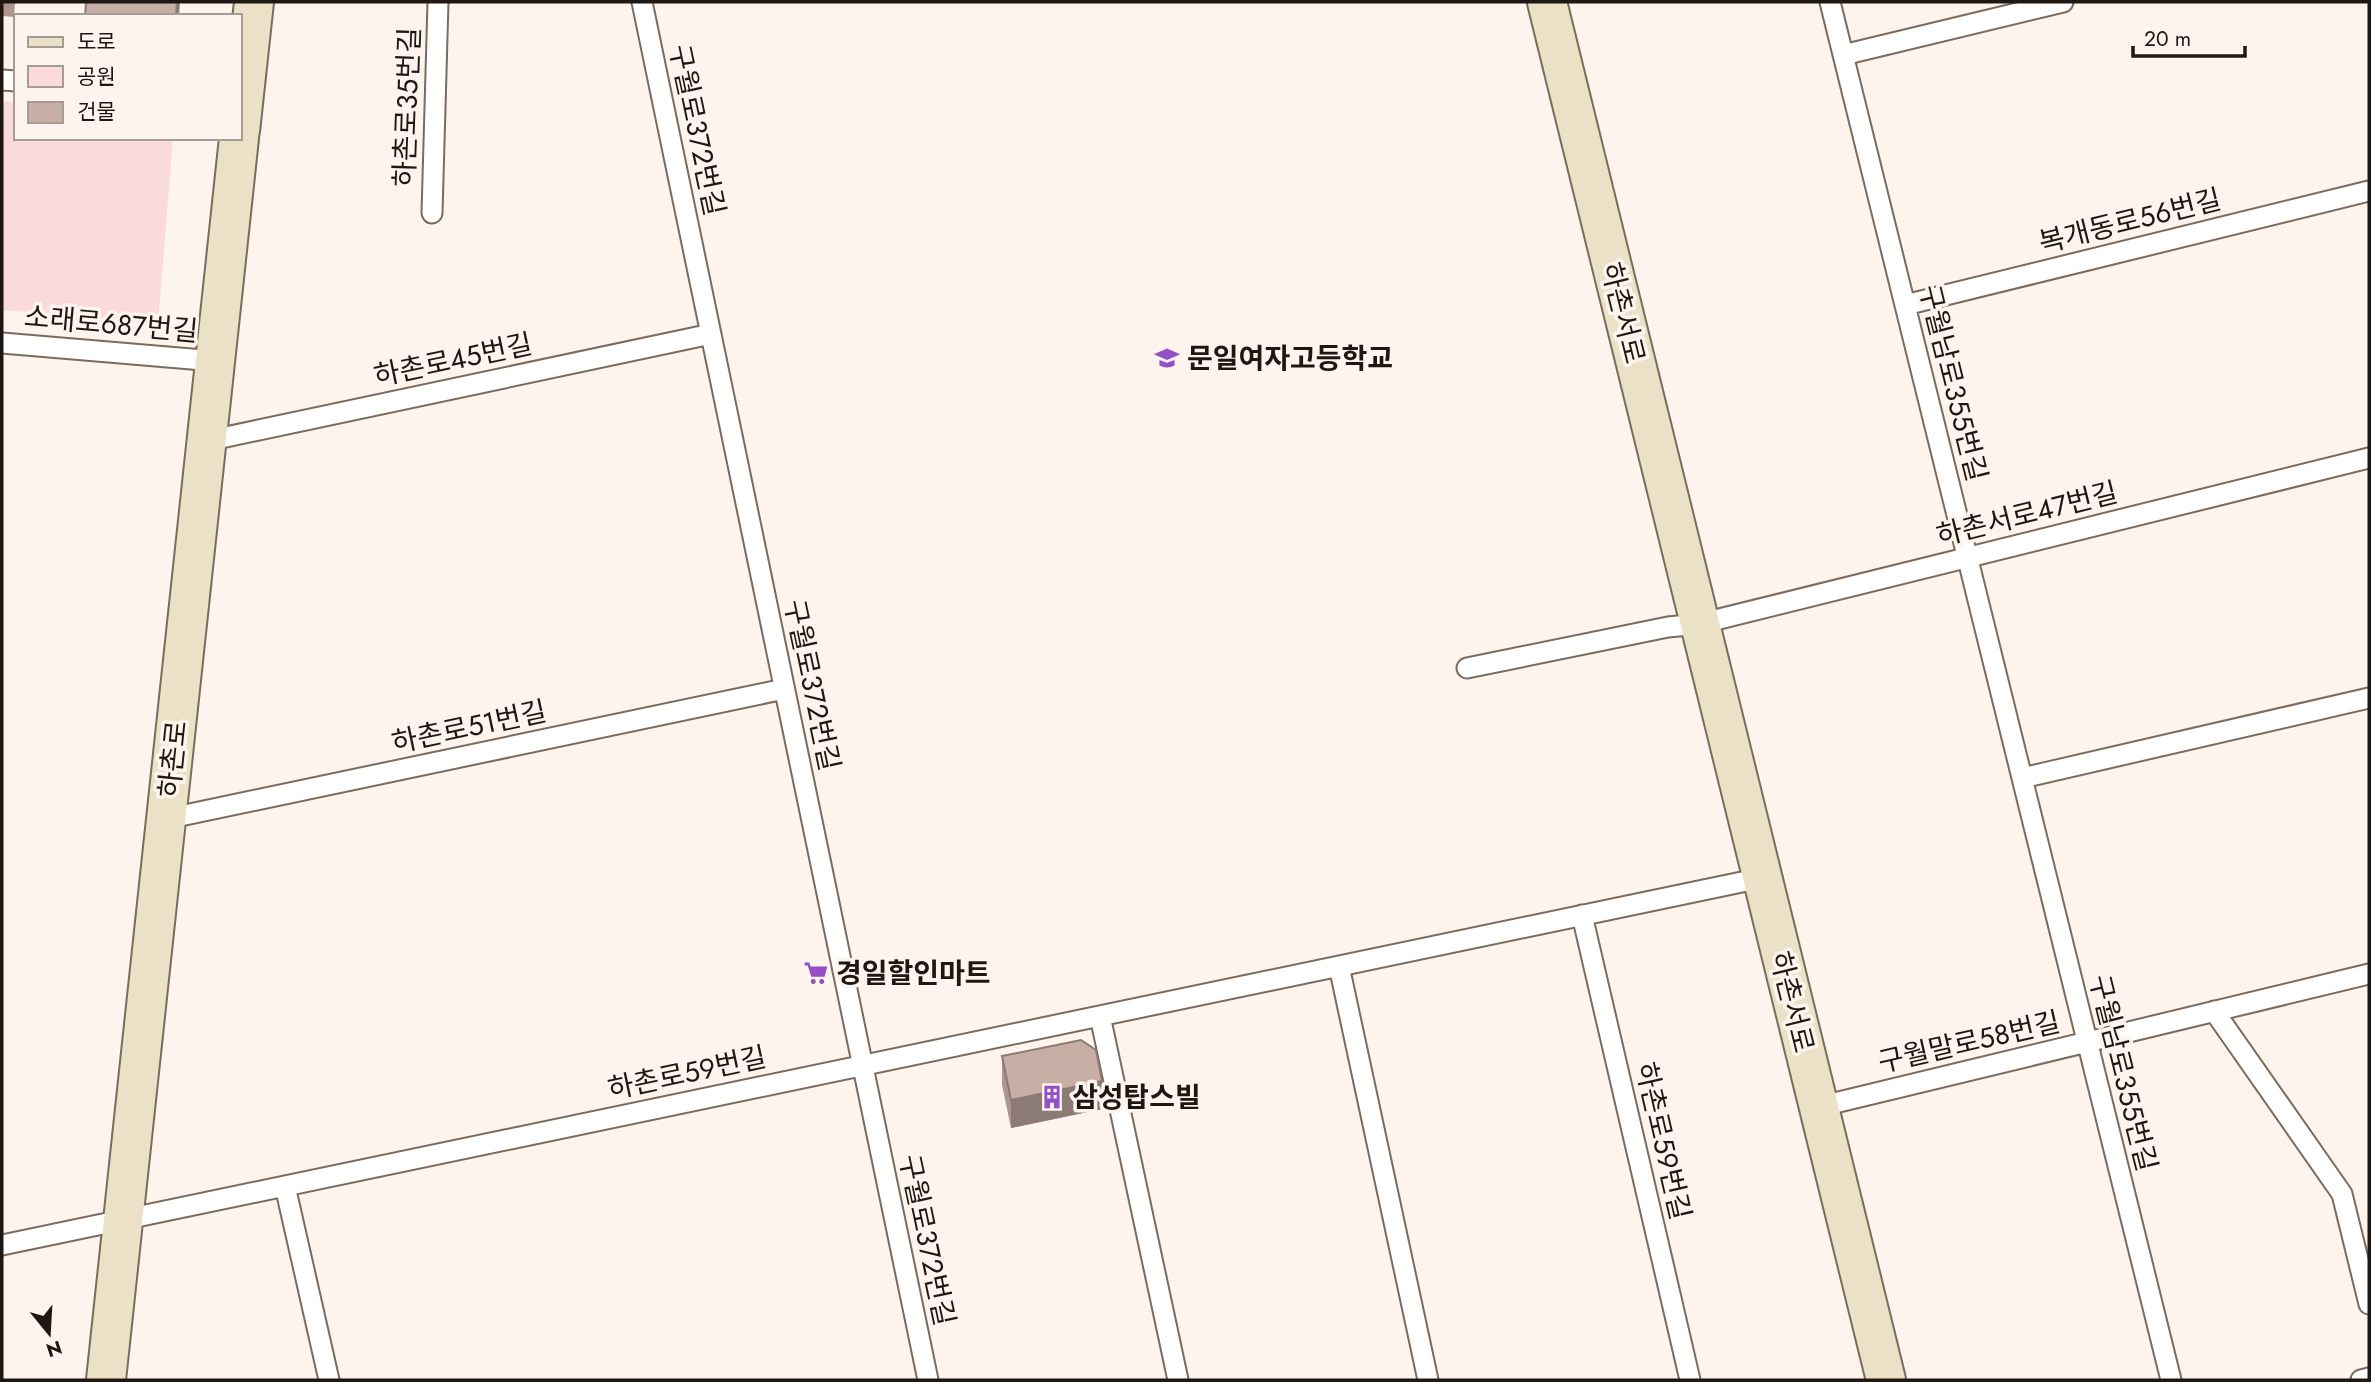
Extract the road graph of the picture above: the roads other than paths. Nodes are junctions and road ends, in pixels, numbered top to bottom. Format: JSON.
{"nodes":[{"id":1,"x":254,"y":2,"type":"edge"},
{"id":2,"x":438,"y":2,"type":"edge"},
{"id":3,"x":642,"y":2,"type":"edge"},
{"id":4,"x":1547,"y":2,"type":"edge"},
{"id":5,"x":1830,"y":2,"type":"edge"},
{"id":6,"x":2063,"y":2,"type":"edge"},
{"id":7,"x":1843,"y":55,"type":"junction"},
{"id":8,"x":242,"y":101,"type":"edge"},
{"id":9,"x":238,"y":140,"type":"edge"},
{"id":10,"x":2369,"y":191,"type":"edge"},
{"id":11,"x":432,"y":213,"type":"dead end"},
{"id":12,"x":1905,"y":305,"type":"junction"},
{"id":13,"x":711,"y":334,"type":"junction"},
{"id":14,"x":2,"y":342,"type":"edge"},
{"id":15,"x":215,"y":361,"type":"junction"},
{"id":16,"x":207,"y":441,"type":"junction"},
{"id":17,"x":2369,"y":458,"type":"edge"},
{"id":18,"x":1967,"y":558,"type":"junction"},
{"id":19,"x":1699,"y":624,"type":"junction"},
{"id":20,"x":1467,"y":668,"type":"dead end"},
{"id":21,"x":784,"y":689,"type":"junction"},
{"id":22,"x":2369,"y":698,"type":"edge"},
{"id":23,"x":2022,"y":778,"type":"junction"},
{"id":24,"x":166,"y":819,"type":"junction"},
{"id":25,"x":1761,"y":878,"type":"junction"},
{"id":26,"x":1581,"y":915,"type":"junction"},
{"id":27,"x":1339,"y":966,"type":"junction"},
{"id":28,"x":2369,"y":974,"type":"edge"},
{"id":29,"x":2214,"y":1012,"type":"junction"},
{"id":30,"x":1100,"y":1016,"type":"junction"},
{"id":31,"x":2087,"y":1042,"type":"junction"},
{"id":32,"x":862,"y":1066,"type":"junction"},
{"id":33,"x":1818,"y":1107,"type":"junction"},
{"id":34,"x":285,"y":1186,"type":"junction"},
{"id":35,"x":124,"y":1219,"type":"junction"},
{"id":36,"x":2,"y":1245,"type":"edge"},
{"id":37,"x":2369,"y":1304,"type":"edge"},
{"id":38,"x":2369,"y":1378,"type":"edge"},
{"id":39,"x":106,"y":1380,"type":"edge"},
{"id":40,"x":329,"y":1380,"type":"edge"},
{"id":41,"x":928,"y":1380,"type":"edge"},
{"id":42,"x":1178,"y":1380,"type":"edge"},
{"id":43,"x":1428,"y":1380,"type":"edge"},
{"id":44,"x":1690,"y":1380,"type":"edge"},
{"id":45,"x":1886,"y":1380,"type":"edge"},
{"id":46,"x":2171,"y":1380,"type":"edge"},
{"id":47,"x":2361,"y":1380,"type":"edge"}],
"edges":[{"from":1,"to":8,"type":"street","name":"하촌로"},
{"from":2,"to":11,"type":"lane","name":"하촌로35번길"},
{"from":3,"to":13,"type":"lane","name":"구월로372번길"},
{"from":4,"to":19,"type":"street","name":"하촌서로"},
{"from":5,"to":7,"type":"lane","name":"구월남로355번길"},
{"from":6,"to":7,"type":"lane"},
{"from":7,"to":12,"type":"lane","name":"구월남로355번길"},
{"from":9,"to":15,"type":"street","name":"하촌로"},
{"from":10,"to":12,"type":"lane","name":"복개동로56번길"},
{"from":12,"to":18,"type":"lane","name":"구월남로355번길"},
{"from":13,"to":16,"type":"lane","name":"하촌로45번길"},
{"from":13,"to":21,"type":"lane","name":"구월로372번길"},
{"from":14,"to":15,"type":"lane","name":"소래로687번길"},
{"from":15,"to":16,"type":"street","name":"하촌로"},
{"from":16,"to":24,"type":"street","name":"하촌로"},
{"from":17,"to":18,"type":"lane","name":"하촌서로47번길"},
{"from":18,"to":19,"type":"lane","name":"하촌서로47번길"},
{"from":18,"to":23,"type":"lane","name":"구월남로355번길"},
{"from":19,"to":20,"type":"lane"},
{"from":19,"to":25,"type":"street","name":"하촌서로"},
{"from":21,"to":24,"type":"lane","name":"하촌로51번길"},
{"from":21,"to":32,"type":"lane","name":"구월로372번길"},
{"from":22,"to":23,"type":"lane"},
{"from":23,"to":31,"type":"lane","name":"구월남로355번길"},
{"from":24,"to":35,"type":"street","name":"하촌로"},
{"from":25,"to":26,"type":"lane","name":"하촌로59번길"},
{"from":25,"to":33,"type":"street","name":"하촌서로"},
{"from":26,"to":27,"type":"lane","name":"하촌로59번길"},
{"from":26,"to":44,"type":"lane","name":"하촌로59번길"},
{"from":27,"to":30,"type":"lane","name":"하촌로59번길"},
{"from":27,"to":43,"type":"lane"},
{"from":28,"to":29,"type":"lane","name":"구월말로58번길"},
{"from":29,"to":31,"type":"lane","name":"구월말로58번길"},
{"from":29,"to":37,"type":"lane"},
{"from":30,"to":32,"type":"lane","name":"하촌로59번길"},
{"from":30,"to":42,"type":"lane"},
{"from":31,"to":33,"type":"lane","name":"구월말로58번길"},
{"from":31,"to":46,"type":"lane","name":"구월남로355번길"},
{"from":32,"to":34,"type":"lane","name":"하촌로59번길"},
{"from":32,"to":41,"type":"lane","name":"구월로372번길"},
{"from":33,"to":45,"type":"street","name":"하촌서로"},
{"from":34,"to":35,"type":"lane","name":"하촌로59번길"},
{"from":34,"to":40,"type":"lane"},
{"from":35,"to":36,"type":"lane","name":"하촌로59번길"},
{"from":35,"to":39,"type":"street","name":"하촌로"},
{"from":38,"to":47,"type":"lane"}]}
